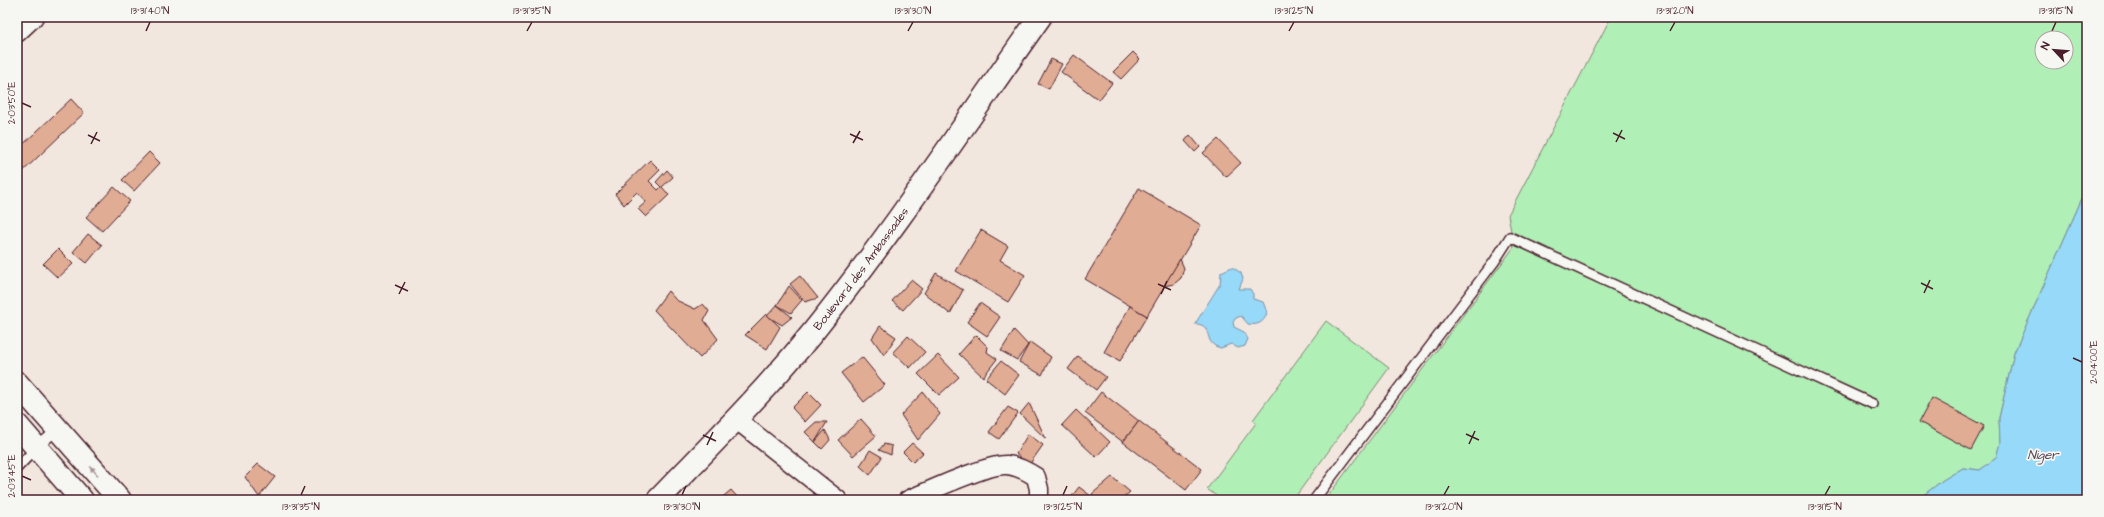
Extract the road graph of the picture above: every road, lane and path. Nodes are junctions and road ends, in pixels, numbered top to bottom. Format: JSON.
{"nodes":[{"id":1,"x":34,"y":17,"type":"edge"},
{"id":2,"x":1040,"y":17,"type":"edge"},
{"id":3,"x":17,"y":32,"type":"edge"},
{"id":4,"x":17,"y":383,"type":"edge"},
{"id":5,"x":1873,"y":404,"type":"dead end"},
{"id":6,"x":737,"y":420,"type":"junction"},
{"id":7,"x":17,"y":425,"type":"edge"},
{"id":8,"x":58,"y":429,"type":"junction"},
{"id":9,"x":37,"y":447,"type":"junction"},
{"id":10,"x":17,"y":468,"type":"edge"},
{"id":11,"x":82,"y":500,"type":"edge"},
{"id":12,"x":120,"y":500,"type":"edge"},
{"id":13,"x":658,"y":500,"type":"edge"},
{"id":14,"x":838,"y":500,"type":"edge"},
{"id":15,"x":908,"y":500,"type":"edge"},
{"id":16,"x":1039,"y":500,"type":"edge"},
{"id":17,"x":1314,"y":500,"type":"edge"}],
"edges":[{"from":1,"to":3,"type":"street"},
{"from":2,"to":6,"type":"main road","name":"Boulevard des Ambassades"},
{"from":4,"to":8,"type":"main road"},
{"from":5,"to":17,"type":"lane"},
{"from":6,"to":13,"type":"main road","name":"Boulevard des Ambassades"},
{"from":6,"to":14,"type":"street"},
{"from":7,"to":9,"type":"main road"},
{"from":8,"to":9,"type":"lane"},
{"from":12,"to":8,"type":"main road","one_way":true},
{"from":9,"to":10,"type":"lane"},
{"from":9,"to":11,"type":"main road"},
{"from":15,"to":16,"type":"street"}]}
